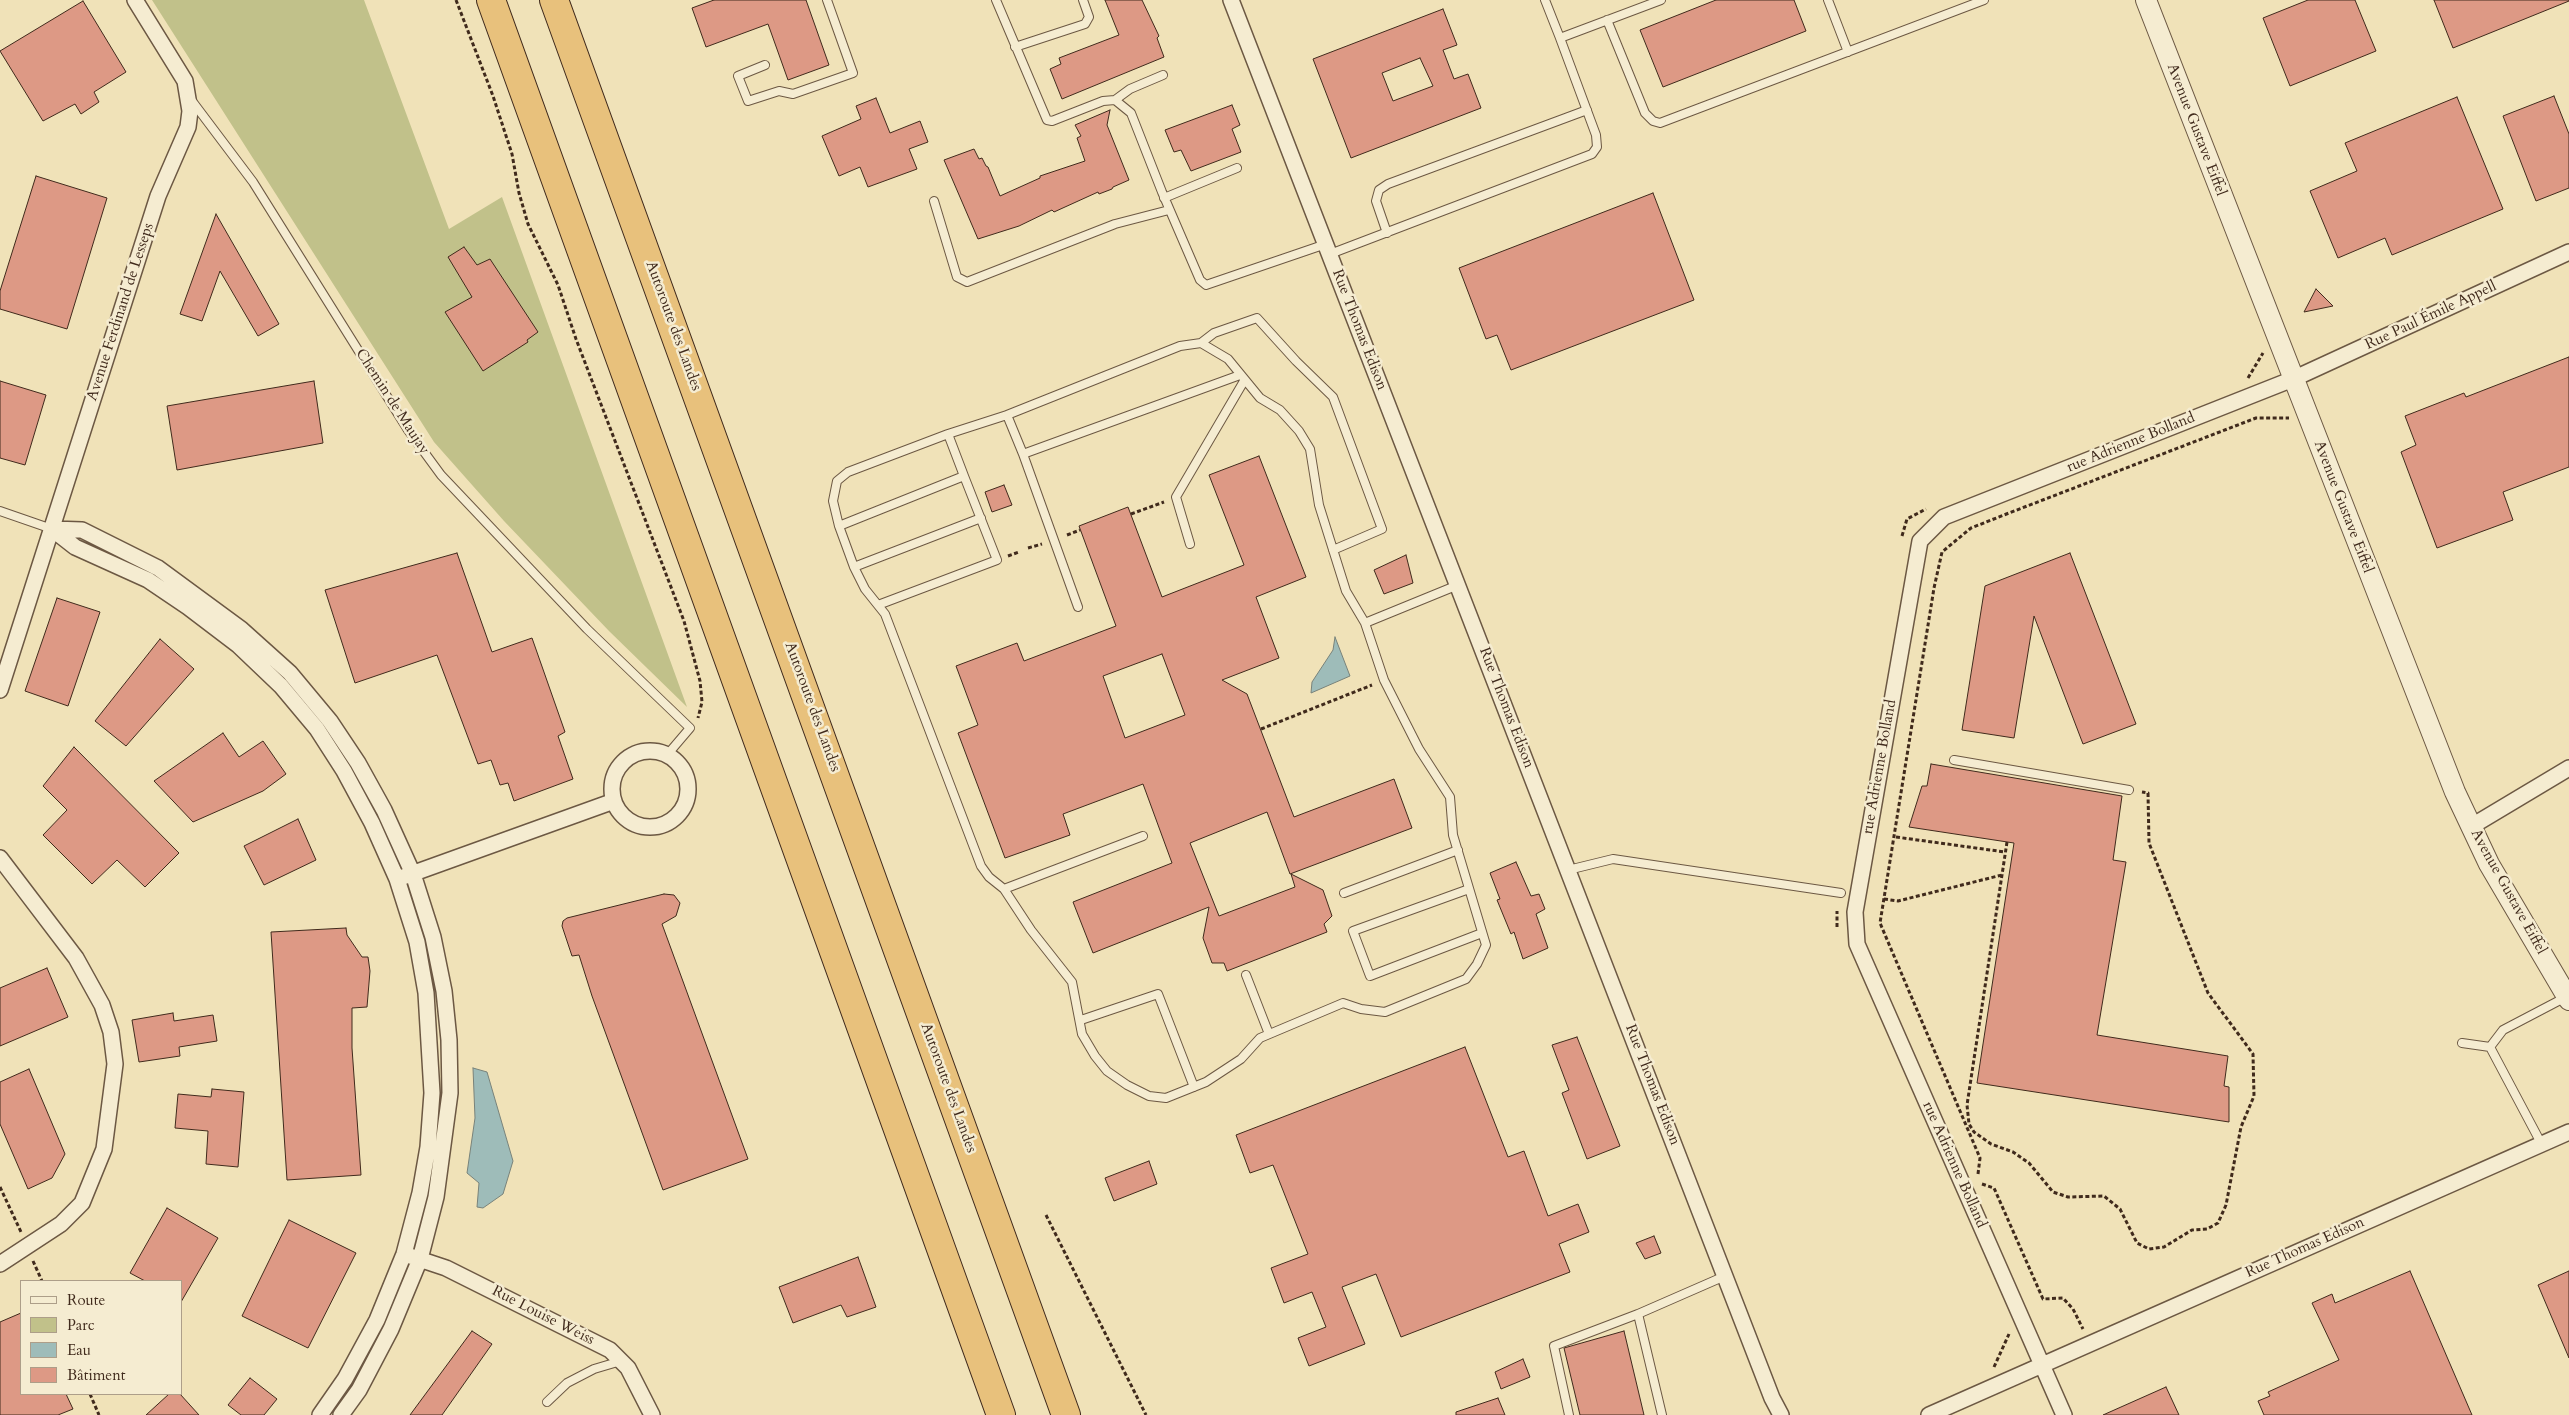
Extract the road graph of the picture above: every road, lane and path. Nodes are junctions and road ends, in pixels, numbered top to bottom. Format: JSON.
{"nodes":[{"id":1,"x":135,"y":0,"type":"edge"},
{"id":2,"x":456,"y":0,"type":"edge"},
{"id":3,"x":491,"y":0,"type":"edge"},
{"id":4,"x":554,"y":0,"type":"edge"},
{"id":5,"x":827,"y":0,"type":"edge"},
{"id":6,"x":996,"y":0,"type":"edge"},
{"id":7,"x":1083,"y":0,"type":"edge"},
{"id":8,"x":1232,"y":0,"type":"edge"},
{"id":9,"x":1545,"y":0,"type":"edge"},
{"id":10,"x":1661,"y":0,"type":"edge"},
{"id":11,"x":1828,"y":0,"type":"edge"},
{"id":12,"x":1984,"y":0,"type":"edge"},
{"id":13,"x":2146,"y":0,"type":"edge"},
{"id":14,"x":1607,"y":20,"type":"junction"},
{"id":15,"x":1560,"y":38,"type":"junction"},
{"id":16,"x":1016,"y":48,"type":"junction"},
{"id":17,"x":1848,"y":52,"type":"junction"},
{"id":18,"x":765,"y":65,"type":"dead end"},
{"id":19,"x":1163,"y":75,"type":"dead end"},
{"id":20,"x":189,"y":98,"type":"junction"},
{"id":21,"x":1115,"y":100,"type":"junction"},
{"id":22,"x":1587,"y":110,"type":"junction"},
{"id":23,"x":1237,"y":168,"type":"dead end"},
{"id":24,"x":1164,"y":198,"type":"junction"},
{"id":25,"x":934,"y":201,"type":"dead end"},
{"id":26,"x":1170,"y":210,"type":"junction"},
{"id":27,"x":1387,"y":233,"type":"junction"},
{"id":28,"x":1328,"y":249,"type":"junction"},
{"id":29,"x":2569,"y":252,"type":"edge"},
{"id":30,"x":2276,"y":333,"type":"junction"},
{"id":31,"x":1201,"y":343,"type":"junction"},
{"id":32,"x":1242,"y":378,"type":"junction"},
{"id":33,"x":2293,"y":379,"type":"junction"},
{"id":34,"x":2245,"y":383,"type":"dead end"},
{"id":35,"x":1007,"y":415,"type":"junction"},
{"id":36,"x":2287,"y":418,"type":"dead end"},
{"id":37,"x":948,"y":434,"type":"junction"},
{"id":38,"x":1023,"y":454,"type":"junction"},
{"id":39,"x":964,"y":476,"type":"junction"},
{"id":40,"x":1176,"y":497,"type":"junction"},
{"id":41,"x":1929,"y":507,"type":"dead end"},
{"id":42,"x":0,"y":511,"type":"edge"},
{"id":43,"x":1131,"y":514,"type":"dead end"},
{"id":44,"x":981,"y":518,"type":"junction"},
{"id":45,"x":839,"y":526,"type":"junction"},
{"id":46,"x":52,"y":529,"type":"junction"},
{"id":47,"x":1900,"y":543,"type":"dead end"},
{"id":48,"x":1190,"y":544,"type":"dead end"},
{"id":49,"x":1333,"y":550,"type":"junction"},
{"id":50,"x":854,"y":566,"type":"junction"},
{"id":51,"x":1458,"y":585,"type":"junction"},
{"id":52,"x":878,"y":605,"type":"junction"},
{"id":53,"x":1078,"y":607,"type":"dead end"},
{"id":54,"x":1365,"y":623,"type":"junction"},
{"id":55,"x":1384,"y":680,"type":"junction"},
{"id":56,"x":0,"y":690,"type":"edge"},
{"id":57,"x":690,"y":728,"type":"junction"},
{"id":58,"x":1261,"y":729,"type":"dead end"},
{"id":59,"x":667,"y":755,"type":"junction"},
{"id":60,"x":1954,"y":760,"type":"dead end"},
{"id":61,"x":2569,"y":768,"type":"edge"},
{"id":62,"x":2129,"y":790,"type":"joint"},
{"id":63,"x":614,"y":801,"type":"junction"},
{"id":64,"x":2472,"y":826,"type":"junction"},
{"id":65,"x":1143,"y":836,"type":"dead end"},
{"id":66,"x":1896,"y":837,"type":"dead end"},
{"id":67,"x":2007,"y":842,"type":"dead end"},
{"id":68,"x":1458,"y":850,"type":"junction"},
{"id":69,"x":2005,"y":852,"type":"junction"},
{"id":70,"x":0,"y":858,"type":"edge"},
{"id":71,"x":1568,"y":870,"type":"junction"},
{"id":72,"x":413,"y":874,"type":"junction"},
{"id":73,"x":2002,"y":875,"type":"junction"},
{"id":74,"x":397,"y":879,"type":"junction"},
{"id":75,"x":1469,"y":888,"type":"junction"},
{"id":76,"x":1004,"y":889,"type":"junction"},
{"id":77,"x":1344,"y":893,"type":"dead end"},
{"id":78,"x":1841,"y":894,"type":"dead end"},
{"id":79,"x":1884,"y":899,"type":"junction"},
{"id":80,"x":1482,"y":933,"type":"junction"},
{"id":81,"x":1246,"y":976,"type":"dead end"},
{"id":82,"x":2568,"y":998,"type":"edge"},
{"id":83,"x":1081,"y":1020,"type":"junction"},
{"id":84,"x":1269,"y":1034,"type":"junction"},
{"id":85,"x":2462,"y":1043,"type":"dead end"},
{"id":86,"x":2490,"y":1047,"type":"junction"},
{"id":87,"x":1194,"y":1087,"type":"junction"},
{"id":88,"x":2569,"y":1132,"type":"edge"},
{"id":89,"x":2541,"y":1143,"type":"junction"},
{"id":90,"x":968,"y":1145,"type":"junction"},
{"id":91,"x":1046,"y":1215,"type":"dead end"},
{"id":92,"x":404,"y":1254,"type":"junction"},
{"id":93,"x":420,"y":1259,"type":"junction"},
{"id":94,"x":0,"y":1264,"type":"edge"},
{"id":95,"x":1725,"y":1276,"type":"junction"},
{"id":96,"x":1638,"y":1314,"type":"junction"},
{"id":97,"x":2090,"y":1344,"type":"junction"},
{"id":98,"x":621,"y":1362,"type":"junction"},
{"id":99,"x":2042,"y":1365,"type":"junction"},
{"id":100,"x":90,"y":1395,"type":"edge"},
{"id":101,"x":547,"y":1402,"type":"dead end"},
{"id":102,"x":999,"y":1410,"type":"edge"},
{"id":103,"x":99,"y":1415,"type":"edge"},
{"id":104,"x":320,"y":1415,"type":"edge"},
{"id":105,"x":341,"y":1415,"type":"edge"},
{"id":106,"x":652,"y":1415,"type":"edge"},
{"id":107,"x":1066,"y":1415,"type":"edge"},
{"id":108,"x":1083,"y":1415,"type":"edge"},
{"id":109,"x":1146,"y":1415,"type":"edge"},
{"id":110,"x":1569,"y":1415,"type":"edge"},
{"id":111,"x":1662,"y":1415,"type":"edge"},
{"id":112,"x":1781,"y":1415,"type":"edge"},
{"id":113,"x":1929,"y":1415,"type":"edge"},
{"id":114,"x":2064,"y":1415,"type":"edge"}],
"edges":[{"from":1,"to":20,"type":"street","name":"Chemin de Maujay"},
{"from":2,"to":57,"type":"path"},
{"from":3,"to":102,"type":"highway"},
{"from":4,"to":90,"type":"highway","name":"Autoroute des Landes"},
{"from":5,"to":18,"type":"lane"},
{"from":6,"to":16,"type":"lane"},
{"from":7,"to":16,"type":"lane"},
{"from":8,"to":28,"type":"street","name":"Rue Thomas Edison"},
{"from":9,"to":15,"type":"lane"},
{"from":10,"to":14,"type":"lane"},
{"from":11,"to":17,"type":"lane"},
{"from":12,"to":17,"type":"lane"},
{"from":13,"to":30,"type":"street","name":"Avenue Gustave Eiffel"},
{"from":14,"to":15,"type":"lane"},
{"from":14,"to":17,"type":"lane"},
{"from":15,"to":22,"type":"lane"},
{"from":16,"to":21,"type":"lane"},
{"from":19,"to":21,"type":"lane"},
{"from":20,"to":46,"type":"street","name":"Avenue Ferdinand de Lesseps"},
{"from":20,"to":57,"type":"lane","name":"Chemin de Maujay"},
{"from":21,"to":24,"type":"lane"},
{"from":22,"to":27,"type":"lane"},
{"from":22,"to":27,"type":"lane"},
{"from":23,"to":24,"type":"lane"},
{"from":24,"to":26,"type":"lane"},
{"from":25,"to":26,"type":"lane"},
{"from":26,"to":28,"type":"lane"},
{"from":27,"to":28,"type":"lane"},
{"from":28,"to":51,"type":"street","name":"Rue Thomas Edison"},
{"from":29,"to":33,"type":"street","name":"Rue Paul Émile Appell"},
{"from":30,"to":33,"type":"street","name":"Avenue Gustave Eiffel"},
{"from":30,"to":34,"type":"path"},
{"from":31,"to":32,"type":"lane"},
{"from":31,"to":35,"type":"lane"},
{"from":31,"to":49,"type":"lane"},
{"from":32,"to":38,"type":"lane"},
{"from":32,"to":40,"type":"lane"},
{"from":32,"to":49,"type":"lane"},
{"from":33,"to":64,"type":"street","name":"Avenue Gustave Eiffel"},
{"from":33,"to":99,"type":"street","name":"rue Adrienne Bolland"},
{"from":35,"to":37,"type":"lane"},
{"from":35,"to":38,"type":"lane"},
{"from":36,"to":79,"type":"path"},
{"from":37,"to":39,"type":"lane"},
{"from":37,"to":45,"type":"lane"},
{"from":38,"to":53,"type":"lane"},
{"from":39,"to":44,"type":"lane"},
{"from":39,"to":45,"type":"lane"},
{"from":40,"to":43,"type":"path"},
{"from":40,"to":48,"type":"lane"},
{"from":41,"to":47,"type":"path"},
{"from":42,"to":46,"type":"lane"},
{"from":44,"to":50,"type":"lane"},
{"from":44,"to":52,"type":"lane"},
{"from":45,"to":50,"type":"lane"},
{"from":46,"to":56,"type":"street","name":"Avenue Ferdinand de Lesseps"},
{"from":46,"to":72,"type":"street"},
{"from":46,"to":74,"type":"street"},
{"from":49,"to":54,"type":"lane"},
{"from":50,"to":52,"type":"lane"},
{"from":51,"to":54,"type":"lane"},
{"from":51,"to":71,"type":"street","name":"Rue Thomas Edison"},
{"from":52,"to":76,"type":"lane"},
{"from":54,"to":55,"type":"lane"},
{"from":55,"to":58,"type":"path"},
{"from":55,"to":68,"type":"lane"},
{"from":57,"to":59,"type":"lane"},
{"from":59,"to":63,"type":"street"},
{"from":59,"to":63,"type":"street"},
{"from":60,"to":62,"type":"lane"},
{"from":61,"to":64,"type":"street"},
{"from":62,"to":73,"type":"path"},
{"from":63,"to":72,"type":"street"},
{"from":64,"to":82,"type":"street","name":"Avenue Gustave Eiffel"},
{"from":65,"to":76,"type":"lane"},
{"from":66,"to":69,"type":"path"},
{"from":67,"to":69,"type":"path"},
{"from":68,"to":75,"type":"lane"},
{"from":68,"to":77,"type":"lane"},
{"from":69,"to":73,"type":"path"},
{"from":70,"to":94,"type":"street"},
{"from":71,"to":78,"type":"lane"},
{"from":71,"to":95,"type":"street","name":"Rue Thomas Edison"},
{"from":72,"to":74,"type":"street"},
{"from":72,"to":93,"type":"street"},
{"from":73,"to":79,"type":"path"},
{"from":74,"to":92,"type":"street"},
{"from":75,"to":80,"type":"lane"},
{"from":75,"to":80,"type":"lane"},
{"from":76,"to":83,"type":"lane"},
{"from":79,"to":97,"type":"path"},
{"from":80,"to":84,"type":"lane"},
{"from":81,"to":84,"type":"lane"},
{"from":82,"to":86,"type":"lane"},
{"from":83,"to":87,"type":"lane"},
{"from":83,"to":87,"type":"lane"},
{"from":84,"to":87,"type":"lane"},
{"from":85,"to":86,"type":"lane"},
{"from":86,"to":89,"type":"lane"},
{"from":88,"to":89,"type":"street","name":"Rue Thomas Edison"},
{"from":89,"to":97,"type":"street","name":"Rue Thomas Edison"},
{"from":90,"to":107,"type":"highway","name":"Autoroute des Landes"},
{"from":90,"to":108,"type":"highway"},
{"from":91,"to":109,"type":"path"},
{"from":92,"to":93,"type":"street","name":"Rue Louise Weiss"},
{"from":92,"to":104,"type":"street"},
{"from":93,"to":98,"type":"street","name":"Rue Louise Weiss"},
{"from":93,"to":105,"type":"street"},
{"from":95,"to":96,"type":"lane"},
{"from":95,"to":112,"type":"street","name":"Rue Thomas Edison"},
{"from":96,"to":110,"type":"lane"},
{"from":96,"to":111,"type":"lane"},
{"from":97,"to":99,"type":"street","name":"Rue Thomas Edison"},
{"from":98,"to":101,"type":"lane"},
{"from":98,"to":106,"type":"street","name":"Rue Louise Weiss"},
{"from":99,"to":113,"type":"street","name":"Rue Thomas Edison"},
{"from":99,"to":114,"type":"street"},
{"from":100,"to":103,"type":"path"}]}
